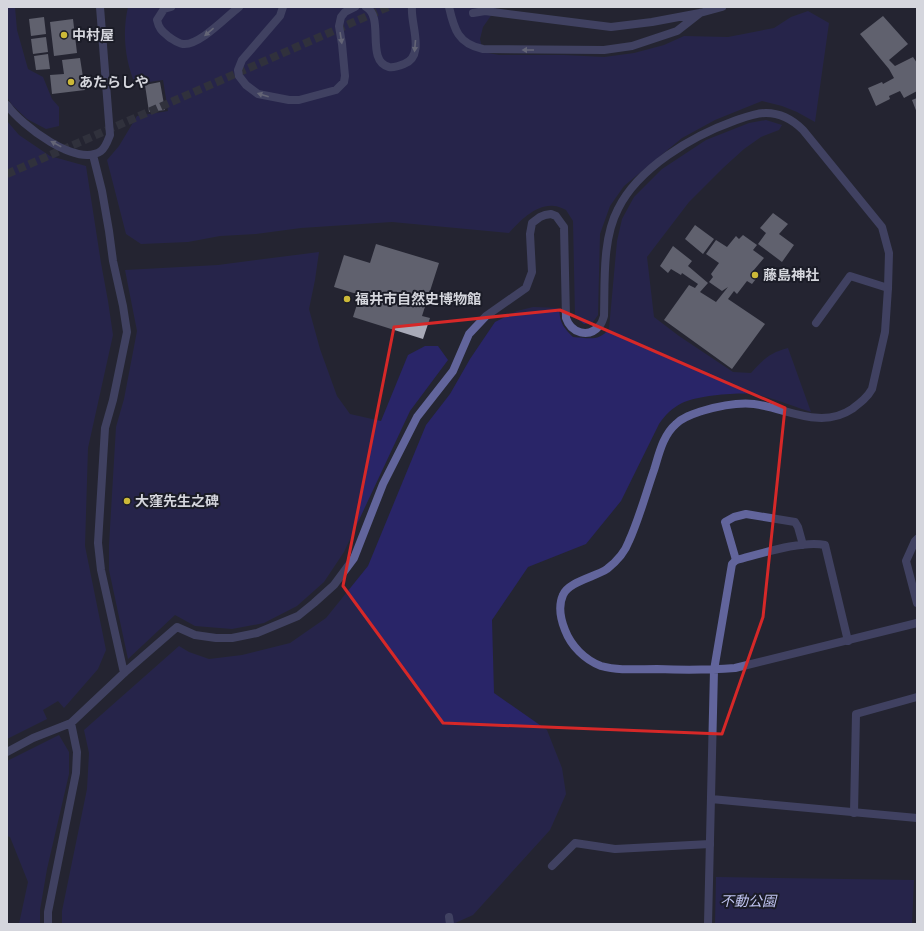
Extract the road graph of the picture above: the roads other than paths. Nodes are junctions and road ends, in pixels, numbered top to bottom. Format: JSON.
{"nodes":[{"id":1,"x":100,"y":7,"type":"edge"},
{"id":2,"x":171,"y":7,"type":"edge"},
{"id":3,"x":239,"y":7,"type":"edge"},
{"id":4,"x":283,"y":7,"type":"edge"},
{"id":5,"x":355,"y":7,"type":"edge"},
{"id":6,"x":366,"y":7,"type":"edge"},
{"id":7,"x":412,"y":7,"type":"edge"},
{"id":8,"x":449,"y":7,"type":"edge"},
{"id":9,"x":722,"y":7,"type":"edge"},
{"id":10,"x":473,"y":13,"type":"dead end"},
{"id":11,"x":700,"y":13,"type":"junction"},
{"id":12,"x":7,"y":105,"type":"edge"},
{"id":13,"x":93,"y":155,"type":"junction"},
{"id":14,"x":888,"y":288,"type":"junction"},
{"id":15,"x":816,"y":323,"type":"dead end"},
{"id":16,"x":917,"y":539,"type":"edge"},
{"id":17,"x":803,"y":545,"type":"junction"},
{"id":18,"x":736,"y":560,"type":"junction"},
{"id":19,"x":917,"y":603,"type":"edge"},
{"id":20,"x":917,"y":623,"type":"edge"},
{"id":21,"x":848,"y":640,"type":"junction"},
{"id":22,"x":714,"y":670,"type":"junction"},
{"id":23,"x":124,"y":673,"type":"junction"},
{"id":24,"x":917,"y":697,"type":"edge"},
{"id":25,"x":71,"y":723,"type":"junction"},
{"id":26,"x":7,"y":752,"type":"edge"},
{"id":27,"x":711,"y":799,"type":"junction"},
{"id":28,"x":854,"y":813,"type":"junction"},
{"id":29,"x":917,"y":818,"type":"edge"},
{"id":30,"x":710,"y":844,"type":"junction"},
{"id":31,"x":552,"y":866,"type":"dead end"},
{"id":32,"x":48,"y":924,"type":"edge"},
{"id":33,"x":708,"y":924,"type":"edge"}],
"edges":[{"from":1,"to":13,"type":"street"},
{"from":3,"to":2,"type":"street","one_way":true},
{"from":5,"to":4,"type":"street","one_way":true},
{"from":7,"to":6,"type":"street","one_way":true},
{"from":11,"to":8,"type":"street","one_way":true},
{"from":9,"to":11,"type":"street"},
{"from":10,"to":11,"type":"street"},
{"from":13,"to":12,"type":"street","one_way":true},
{"from":13,"to":23,"type":"street"},
{"from":14,"to":15,"type":"street"},
{"from":14,"to":22,"type":"street"},
{"from":14,"to":23,"type":"street"},
{"from":16,"to":19,"type":"street"},
{"from":17,"to":18,"type":"street"},
{"from":17,"to":18,"type":"street"},
{"from":17,"to":21,"type":"street"},
{"from":18,"to":22,"type":"street"},
{"from":20,"to":21,"type":"street"},
{"from":21,"to":22,"type":"street"},
{"from":22,"to":27,"type":"street"},
{"from":23,"to":25,"type":"street"},
{"from":24,"to":28,"type":"street"},
{"from":25,"to":26,"type":"street"},
{"from":25,"to":32,"type":"street"},
{"from":27,"to":28,"type":"street"},
{"from":27,"to":30,"type":"street"},
{"from":28,"to":29,"type":"street"},
{"from":30,"to":31,"type":"street"},
{"from":30,"to":33,"type":"street"}]}
